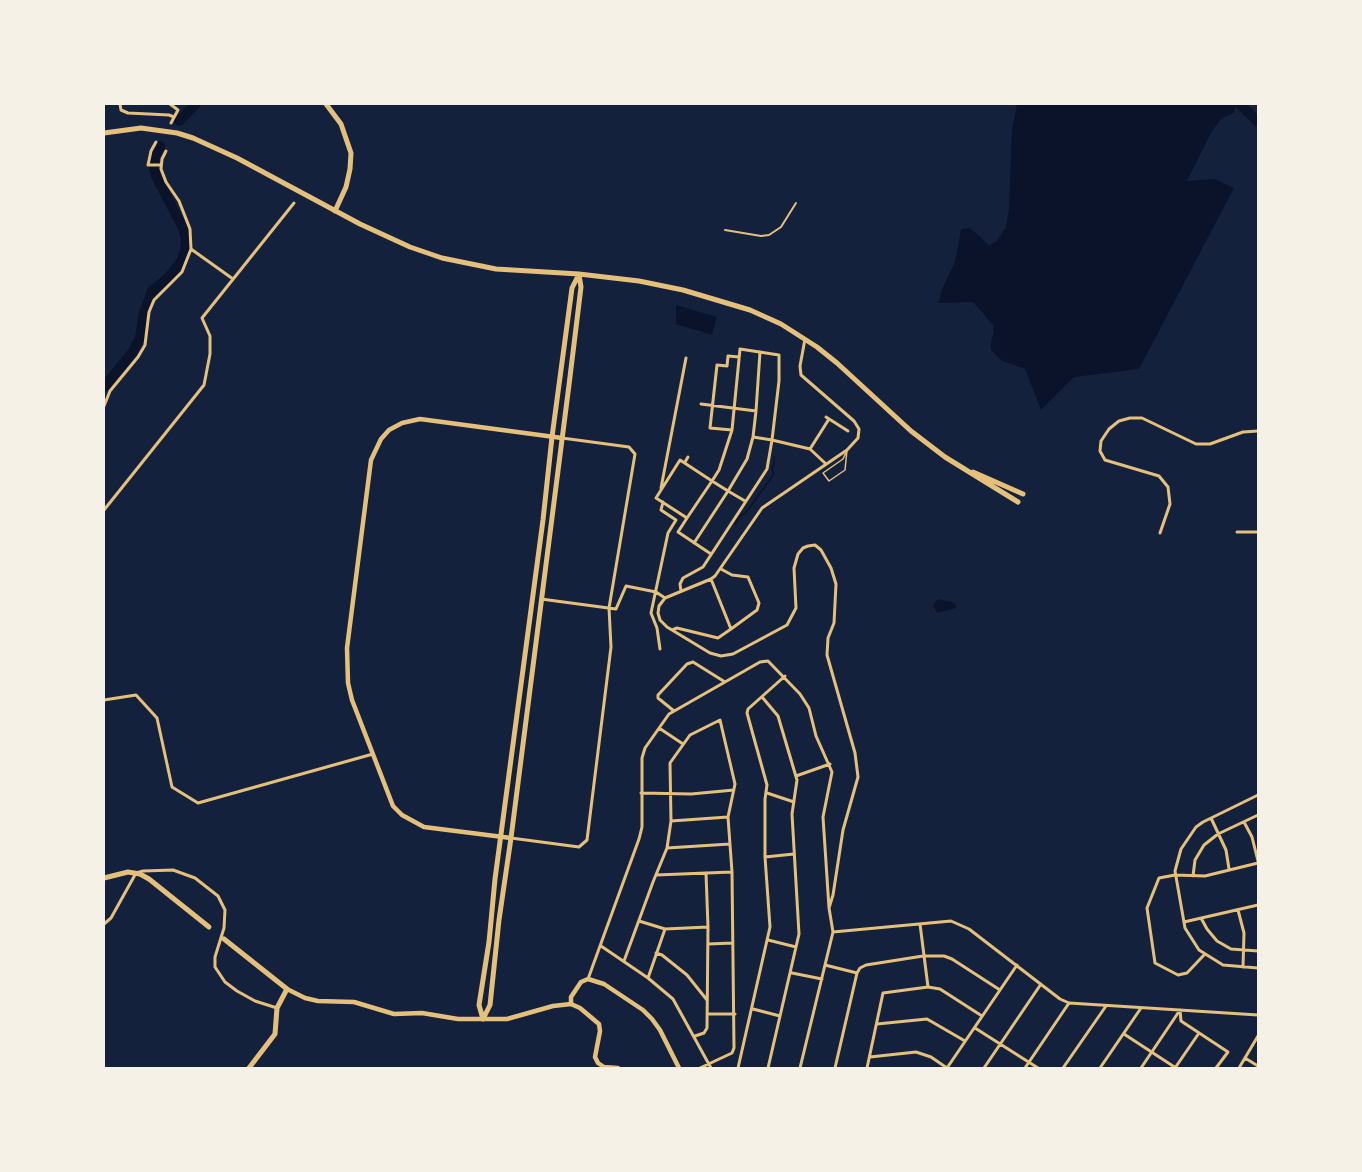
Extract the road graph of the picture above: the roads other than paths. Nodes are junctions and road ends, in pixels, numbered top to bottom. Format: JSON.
{"nodes":[{"id":1,"x":120,"y":104,"type":"edge"},
{"id":2,"x":170,"y":104,"type":"edge"},
{"id":3,"x":326,"y":104,"type":"edge"},
{"id":4,"x":174,"y":117,"type":"junction"},
{"id":5,"x":171,"y":123,"type":"dead end"},
{"id":6,"x":104,"y":133,"type":"edge"},
{"id":7,"x":156,"y":142,"type":"dead end"},
{"id":8,"x":166,"y":151,"type":"dead end"},
{"id":9,"x":160,"y":165,"type":"junction"},
{"id":10,"x":294,"y":203,"type":"dead end"},
{"id":11,"x":796,"y":203,"type":"dead end"},
{"id":12,"x":335,"y":210,"type":"junction"},
{"id":13,"x":725,"y":230,"type":"dead end"},
{"id":14,"x":191,"y":249,"type":"junction"},
{"id":15,"x":579,"y":274,"type":"junction"},
{"id":16,"x":233,"y":279,"type":"junction"},
{"id":17,"x":805,"y":339,"type":"junction"},
{"id":18,"x":760,"y":352,"type":"junction"},
{"id":19,"x":740,"y":357,"type":"junction"},
{"id":20,"x":684,"y":361,"type":"dead end"},
{"id":21,"x":701,"y":404,"type":"dead end"},
{"id":22,"x":104,"y":406,"type":"edge"},
{"id":23,"x":712,"y":406,"type":"junction"},
{"id":24,"x":734,"y":408,"type":"junction"},
{"id":25,"x":756,"y":411,"type":"junction"},
{"id":26,"x":732,"y":430,"type":"junction"},
{"id":27,"x":1258,"y":430,"type":"edge"},
{"id":28,"x":848,"y":431,"type":"dead end"},
{"id":29,"x":552,"y":437,"type":"junction"},
{"id":30,"x":753,"y":437,"type":"junction"},
{"id":31,"x":562,"y":438,"type":"junction"},
{"id":32,"x":772,"y":440,"type":"junction"},
{"id":33,"x":810,"y":449,"type":"junction"},
{"id":34,"x":846,"y":450,"type":"junction"},
{"id":35,"x":688,"y":457,"type":"dead end"},
{"id":36,"x":685,"y":462,"type":"junction"},
{"id":37,"x":826,"y":464,"type":"junction"},
{"id":38,"x":712,"y":481,"type":"junction"},
{"id":39,"x":990,"y":483,"type":"junction"},
{"id":40,"x":661,"y":490,"type":"junction"},
{"id":41,"x":728,"y":491,"type":"junction"},
{"id":42,"x":1023,"y":494,"type":"dead end"},
{"id":43,"x":745,"y":501,"type":"junction"},
{"id":44,"x":663,"y":502,"type":"junction"},
{"id":45,"x":1018,"y":502,"type":"dead end"},
{"id":46,"x":104,"y":510,"type":"edge"},
{"id":47,"x":687,"y":518,"type":"junction"},
{"id":48,"x":1237,"y":532,"type":"dead end"},
{"id":49,"x":1258,"y":532,"type":"edge"},
{"id":50,"x":1160,"y":533,"type":"dead end"},
{"id":51,"x":694,"y":543,"type":"junction"},
{"id":52,"x":711,"y":554,"type":"junction"},
{"id":53,"x":721,"y":569,"type":"junction"},
{"id":54,"x":711,"y":579,"type":"junction"},
{"id":55,"x":681,"y":591,"type":"junction"},
{"id":56,"x":656,"y":592,"type":"junction"},
{"id":57,"x":665,"y":598,"type":"junction"},
{"id":58,"x":540,"y":599,"type":"junction"},
{"id":59,"x":609,"y":608,"type":"junction"},
{"id":60,"x":731,"y":629,"type":"junction"},
{"id":61,"x":672,"y":630,"type":"junction"},
{"id":62,"x":660,"y":649,"type":"dead end"},
{"id":63,"x":784,"y":676,"type":"junction"},
{"id":64,"x":726,"y":682,"type":"junction"},
{"id":65,"x":762,"y":697,"type":"junction"},
{"id":66,"x":104,"y":700,"type":"edge"},
{"id":67,"x":674,"y":711,"type":"junction"},
{"id":68,"x":659,"y":728,"type":"junction"},
{"id":69,"x":683,"y":744,"type":"junction"},
{"id":70,"x":373,"y":754,"type":"junction"},
{"id":71,"x":830,"y":764,"type":"junction"},
{"id":72,"x":796,"y":776,"type":"junction"},
{"id":73,"x":734,"y":790,"type":"junction"},
{"id":74,"x":641,"y":793,"type":"junction"},
{"id":75,"x":766,"y":793,"type":"junction"},
{"id":76,"x":669,"y":794,"type":"junction"},
{"id":77,"x":1258,"y":795,"type":"edge"},
{"id":78,"x":794,"y":802,"type":"junction"},
{"id":79,"x":1258,"y":815,"type":"edge"},
{"id":80,"x":728,"y":817,"type":"junction"},
{"id":81,"x":1211,"y":818,"type":"junction"},
{"id":82,"x":671,"y":821,"type":"junction"},
{"id":83,"x":1244,"y":822,"type":"junction"},
{"id":84,"x":1218,"y":834,"type":"junction"},
{"id":85,"x":501,"y":836,"type":"junction"},
{"id":86,"x":511,"y":838,"type":"junction"},
{"id":87,"x":730,"y":844,"type":"junction"},
{"id":88,"x":668,"y":848,"type":"junction"},
{"id":89,"x":794,"y":854,"type":"junction"},
{"id":90,"x":765,"y":858,"type":"junction"},
{"id":91,"x":1258,"y":862,"type":"edge"},
{"id":92,"x":1229,"y":869,"type":"junction"},
{"id":93,"x":732,"y":872,"type":"junction"},
{"id":94,"x":136,"y":873,"type":"junction"},
{"id":95,"x":706,"y":873,"type":"junction"},
{"id":96,"x":656,"y":875,"type":"junction"},
{"id":97,"x":1175,"y":875,"type":"junction"},
{"id":98,"x":1193,"y":876,"type":"junction"},
{"id":99,"x":104,"y":878,"type":"edge"},
{"id":100,"x":1258,"y":905,"type":"edge"},
{"id":101,"x":829,"y":908,"type":"junction"},
{"id":102,"x":1238,"y":910,"type":"junction"},
{"id":103,"x":1202,"y":918,"type":"junction"},
{"id":104,"x":638,"y":921,"type":"junction"},
{"id":105,"x":1184,"y":922,"type":"junction"},
{"id":106,"x":920,"y":923,"type":"junction"},
{"id":107,"x":104,"y":924,"type":"edge"},
{"id":108,"x":209,"y":927,"type":"dead end"},
{"id":109,"x":708,"y":927,"type":"junction"},
{"id":110,"x":665,"y":928,"type":"junction"},
{"id":111,"x":833,"y":932,"type":"junction"},
{"id":112,"x":224,"y":939,"type":"dead end"},
{"id":113,"x":768,"y":940,"type":"junction"},
{"id":114,"x":733,"y":943,"type":"junction"},
{"id":115,"x":708,"y":944,"type":"junction"},
{"id":116,"x":601,"y":946,"type":"junction"},
{"id":117,"x":796,"y":947,"type":"junction"},
{"id":118,"x":1244,"y":951,"type":"junction"},
{"id":119,"x":1258,"y":951,"type":"edge"},
{"id":120,"x":656,"y":953,"type":"junction"},
{"id":121,"x":1204,"y":955,"type":"junction"},
{"id":122,"x":923,"y":956,"type":"junction"},
{"id":123,"x":624,"y":961,"type":"junction"},
{"id":124,"x":825,"y":965,"type":"junction"},
{"id":125,"x":1017,"y":965,"type":"junction"},
{"id":126,"x":1243,"y":967,"type":"junction"},
{"id":127,"x":1258,"y":968,"type":"edge"},
{"id":128,"x":792,"y":973,"type":"junction"},
{"id":129,"x":857,"y":974,"type":"junction"},
{"id":130,"x":648,"y":978,"type":"junction"},
{"id":131,"x":588,"y":979,"type":"junction"},
{"id":132,"x":822,"y":979,"type":"junction"},
{"id":133,"x":1041,"y":984,"type":"junction"},
{"id":134,"x":928,"y":987,"type":"junction"},
{"id":135,"x":287,"y":989,"type":"junction"},
{"id":136,"x":999,"y":990,"type":"junction"},
{"id":137,"x":707,"y":1001,"type":"junction"},
{"id":138,"x":1069,"y":1003,"type":"junction"},
{"id":139,"x":570,"y":1004,"type":"junction"},
{"id":140,"x":1106,"y":1006,"type":"junction"},
{"id":141,"x":277,"y":1008,"type":"junction"},
{"id":142,"x":1142,"y":1008,"type":"junction"},
{"id":143,"x":753,"y":1010,"type":"junction"},
{"id":144,"x":1180,"y":1010,"type":"junction"},
{"id":145,"x":707,"y":1014,"type":"junction"},
{"id":146,"x":735,"y":1014,"type":"junction"},
{"id":147,"x":1258,"y":1015,"type":"edge"},
{"id":148,"x":781,"y":1016,"type":"junction"},
{"id":149,"x":982,"y":1016,"type":"junction"},
{"id":150,"x":483,"y":1019,"type":"junction"},
{"id":151,"x":877,"y":1024,"type":"junction"},
{"id":152,"x":975,"y":1028,"type":"junction"},
{"id":153,"x":1199,"y":1033,"type":"junction"},
{"id":154,"x":1124,"y":1034,"type":"junction"},
{"id":155,"x":695,"y":1036,"type":"junction"},
{"id":156,"x":1258,"y":1036,"type":"edge"},
{"id":157,"x":965,"y":1041,"type":"junction"},
{"id":158,"x":1000,"y":1044,"type":"junction"},
{"id":159,"x":1151,"y":1052,"type":"junction"},
{"id":160,"x":870,"y":1057,"type":"junction"},
{"id":161,"x":1245,"y":1058,"type":"junction"},
{"id":162,"x":1029,"y":1062,"type":"junction"},
{"id":163,"x":710,"y":1066,"type":"edge"},
{"id":164,"x":1258,"y":1066,"type":"edge"},
{"id":165,"x":249,"y":1068,"type":"edge"},
{"id":166,"x":618,"y":1068,"type":"edge"},
{"id":167,"x":679,"y":1068,"type":"edge"},
{"id":168,"x":700,"y":1068,"type":"edge"},
{"id":169,"x":738,"y":1068,"type":"edge"},
{"id":170,"x":768,"y":1068,"type":"edge"},
{"id":171,"x":800,"y":1068,"type":"edge"},
{"id":172,"x":835,"y":1068,"type":"edge"},
{"id":173,"x":867,"y":1068,"type":"edge"},
{"id":174,"x":947,"y":1068,"type":"edge"},
{"id":175,"x":984,"y":1068,"type":"edge"},
{"id":176,"x":1025,"y":1068,"type":"edge"},
{"id":177,"x":1038,"y":1068,"type":"edge"},
{"id":178,"x":1063,"y":1068,"type":"edge"},
{"id":179,"x":1100,"y":1068,"type":"edge"},
{"id":180,"x":1140,"y":1068,"type":"edge"},
{"id":181,"x":1176,"y":1068,"type":"edge"},
{"id":182,"x":1216,"y":1068,"type":"edge"},
{"id":183,"x":1239,"y":1068,"type":"edge"}],
"edges":[{"from":1,"to":4,"type":"street"},
{"from":2,"to":4,"type":"street"},
{"from":3,"to":12,"type":"main road"},
{"from":4,"to":5,"type":"street"},
{"from":6,"to":12,"type":"main road"},
{"from":7,"to":9,"type":"street"},
{"from":8,"to":9,"type":"street"},
{"from":9,"to":14,"type":"street"},
{"from":10,"to":16,"type":"street"},
{"from":11,"to":13,"type":"street"},
{"from":12,"to":15,"type":"main road"},
{"from":14,"to":16,"type":"street"},
{"from":14,"to":22,"type":"street"},
{"from":15,"to":17,"type":"main road"},
{"from":15,"to":29,"type":"main road"},
{"from":15,"to":31,"type":"main road"},
{"from":16,"to":46,"type":"street"},
{"from":17,"to":34,"type":"street"},
{"from":17,"to":39,"type":"main road"},
{"from":18,"to":19,"type":"street"},
{"from":18,"to":25,"type":"street"},
{"from":18,"to":32,"type":"street"},
{"from":19,"to":23,"type":"street"},
{"from":19,"to":24,"type":"street"},
{"from":20,"to":40,"type":"street"},
{"from":21,"to":23,"type":"street"},
{"from":23,"to":24,"type":"street"},
{"from":23,"to":26,"type":"street"},
{"from":24,"to":25,"type":"street"},
{"from":24,"to":26,"type":"street"},
{"from":25,"to":30,"type":"street"},
{"from":26,"to":38,"type":"street"},
{"from":27,"to":50,"type":"street"},
{"from":28,"to":33,"type":"street"},
{"from":29,"to":31,"type":"street"},
{"from":29,"to":70,"type":"street"},
{"from":29,"to":85,"type":"main road"},
{"from":30,"to":32,"type":"street"},
{"from":30,"to":41,"type":"street"},
{"from":31,"to":58,"type":"main road"},
{"from":31,"to":59,"type":"street"},
{"from":32,"to":33,"type":"street"},
{"from":32,"to":43,"type":"street"},
{"from":33,"to":37,"type":"street"},
{"from":34,"to":34,"type":"lane"},
{"from":34,"to":37,"type":"street"},
{"from":35,"to":36,"type":"street"},
{"from":36,"to":38,"type":"street"},
{"from":36,"to":40,"type":"street"},
{"from":37,"to":53,"type":"street"},
{"from":38,"to":41,"type":"street"},
{"from":38,"to":47,"type":"street"},
{"from":39,"to":42,"type":"main road"},
{"from":39,"to":45,"type":"main road"},
{"from":40,"to":44,"type":"street"},
{"from":41,"to":43,"type":"street"},
{"from":41,"to":51,"type":"street"},
{"from":43,"to":52,"type":"street"},
{"from":44,"to":47,"type":"street"},
{"from":44,"to":56,"type":"street"},
{"from":47,"to":51,"type":"street"},
{"from":48,"to":49,"type":"street"},
{"from":51,"to":52,"type":"street"},
{"from":52,"to":55,"type":"street"},
{"from":53,"to":54,"type":"street"},
{"from":53,"to":60,"type":"street"},
{"from":54,"to":55,"type":"street"},
{"from":54,"to":60,"type":"street"},
{"from":55,"to":57,"type":"street"},
{"from":56,"to":57,"type":"street"},
{"from":56,"to":59,"type":"street"},
{"from":56,"to":62,"type":"street"},
{"from":57,"to":61,"type":"street"},
{"from":58,"to":59,"type":"street"},
{"from":58,"to":86,"type":"main road"},
{"from":59,"to":86,"type":"street"},
{"from":60,"to":61,"type":"street"},
{"from":61,"to":101,"type":"street"},
{"from":63,"to":64,"type":"street"},
{"from":63,"to":65,"type":"street"},
{"from":63,"to":71,"type":"street"},
{"from":64,"to":67,"type":"street"},
{"from":64,"to":67,"type":"street"},
{"from":65,"to":72,"type":"street"},
{"from":65,"to":75,"type":"street"},
{"from":66,"to":70,"type":"street"},
{"from":67,"to":68,"type":"street"},
{"from":68,"to":69,"type":"street"},
{"from":68,"to":74,"type":"street"},
{"from":69,"to":73,"type":"street"},
{"from":69,"to":76,"type":"street"},
{"from":70,"to":85,"type":"street"},
{"from":71,"to":72,"type":"street"},
{"from":71,"to":101,"type":"street"},
{"from":72,"to":78,"type":"street"},
{"from":73,"to":76,"type":"street"},
{"from":73,"to":80,"type":"street"},
{"from":74,"to":76,"type":"street"},
{"from":74,"to":116,"type":"street"},
{"from":75,"to":78,"type":"street"},
{"from":75,"to":90,"type":"street"},
{"from":76,"to":82,"type":"street"},
{"from":77,"to":81,"type":"street"},
{"from":78,"to":89,"type":"street"},
{"from":79,"to":83,"type":"street"},
{"from":80,"to":82,"type":"street"},
{"from":80,"to":87,"type":"street"},
{"from":81,"to":84,"type":"street"},
{"from":81,"to":97,"type":"street"},
{"from":82,"to":88,"type":"street"},
{"from":83,"to":84,"type":"street"},
{"from":83,"to":91,"type":"street"},
{"from":84,"to":92,"type":"street"},
{"from":84,"to":98,"type":"street"},
{"from":85,"to":86,"type":"street"},
{"from":85,"to":150,"type":"main road"},
{"from":86,"to":150,"type":"main road"},
{"from":87,"to":88,"type":"street"},
{"from":87,"to":93,"type":"street"},
{"from":88,"to":96,"type":"street"},
{"from":89,"to":90,"type":"street"},
{"from":89,"to":117,"type":"street"},
{"from":90,"to":113,"type":"street"},
{"from":91,"to":92,"type":"street"},
{"from":92,"to":98,"type":"street"},
{"from":93,"to":95,"type":"street"},
{"from":93,"to":114,"type":"street"},
{"from":94,"to":99,"type":"main road"},
{"from":94,"to":107,"type":"street"},
{"from":94,"to":108,"type":"main road"},
{"from":94,"to":141,"type":"street"},
{"from":95,"to":96,"type":"street"},
{"from":95,"to":109,"type":"street"},
{"from":96,"to":104,"type":"street"},
{"from":97,"to":98,"type":"street"},
{"from":97,"to":105,"type":"street"},
{"from":97,"to":121,"type":"street"},
{"from":100,"to":102,"type":"street"},
{"from":101,"to":111,"type":"street"},
{"from":102,"to":103,"type":"street"},
{"from":102,"to":118,"type":"street"},
{"from":103,"to":105,"type":"street"},
{"from":103,"to":118,"type":"street"},
{"from":104,"to":110,"type":"street"},
{"from":104,"to":123,"type":"street"},
{"from":105,"to":121,"type":"street"},
{"from":106,"to":111,"type":"street"},
{"from":106,"to":122,"type":"street"},
{"from":106,"to":125,"type":"street"},
{"from":109,"to":110,"type":"street"},
{"from":109,"to":115,"type":"street"},
{"from":110,"to":120,"type":"street"},
{"from":111,"to":124,"type":"street"},
{"from":112,"to":135,"type":"main road"},
{"from":113,"to":117,"type":"street"},
{"from":113,"to":143,"type":"street"},
{"from":114,"to":115,"type":"street"},
{"from":114,"to":146,"type":"street"},
{"from":115,"to":137,"type":"street"},
{"from":116,"to":123,"type":"street"},
{"from":116,"to":131,"type":"street"},
{"from":117,"to":128,"type":"street"},
{"from":118,"to":119,"type":"street"},
{"from":118,"to":126,"type":"street"},
{"from":120,"to":130,"type":"street"},
{"from":120,"to":137,"type":"street"},
{"from":121,"to":126,"type":"street"},
{"from":122,"to":129,"type":"street"},
{"from":122,"to":134,"type":"street"},
{"from":122,"to":136,"type":"street"},
{"from":123,"to":130,"type":"street"},
{"from":124,"to":129,"type":"street"},
{"from":124,"to":132,"type":"street"},
{"from":125,"to":133,"type":"street"},
{"from":125,"to":136,"type":"street"},
{"from":126,"to":127,"type":"street"},
{"from":128,"to":132,"type":"street"},
{"from":128,"to":148,"type":"street"},
{"from":129,"to":172,"type":"street"},
{"from":130,"to":155,"type":"street"},
{"from":131,"to":139,"type":"street"},
{"from":131,"to":167,"type":"street"},
{"from":132,"to":171,"type":"street"},
{"from":133,"to":138,"type":"street"},
{"from":133,"to":158,"type":"street"},
{"from":134,"to":149,"type":"street"},
{"from":134,"to":151,"type":"street"},
{"from":135,"to":141,"type":"main road"},
{"from":135,"to":150,"type":"street"},
{"from":136,"to":149,"type":"street"},
{"from":137,"to":145,"type":"street"},
{"from":138,"to":140,"type":"street"},
{"from":138,"to":162,"type":"street"},
{"from":139,"to":150,"type":"street"},
{"from":139,"to":166,"type":"street"},
{"from":140,"to":142,"type":"street"},
{"from":140,"to":178,"type":"street"},
{"from":141,"to":165,"type":"main road"},
{"from":142,"to":144,"type":"street"},
{"from":142,"to":154,"type":"street"},
{"from":143,"to":148,"type":"street"},
{"from":143,"to":169,"type":"street"},
{"from":144,"to":147,"type":"street"},
{"from":144,"to":153,"type":"street"},
{"from":144,"to":159,"type":"street"},
{"from":145,"to":146,"type":"street"},
{"from":145,"to":155,"type":"street"},
{"from":146,"to":163,"type":"street"},
{"from":148,"to":170,"type":"street"},
{"from":149,"to":152,"type":"street"},
{"from":151,"to":157,"type":"street"},
{"from":151,"to":160,"type":"street"},
{"from":152,"to":157,"type":"street"},
{"from":152,"to":158,"type":"street"},
{"from":153,"to":181,"type":"street"},
{"from":153,"to":182,"type":"street"},
{"from":154,"to":159,"type":"street"},
{"from":154,"to":179,"type":"street"},
{"from":155,"to":163,"type":"street"},
{"from":156,"to":161,"type":"street"},
{"from":157,"to":174,"type":"street"},
{"from":158,"to":162,"type":"street"},
{"from":158,"to":175,"type":"street"},
{"from":159,"to":180,"type":"street"},
{"from":159,"to":181,"type":"street"},
{"from":160,"to":173,"type":"street"},
{"from":160,"to":174,"type":"street"},
{"from":161,"to":164,"type":"street"},
{"from":161,"to":183,"type":"street"},
{"from":162,"to":176,"type":"street"},
{"from":162,"to":177,"type":"street"},
{"from":163,"to":168,"type":"street"}]}
